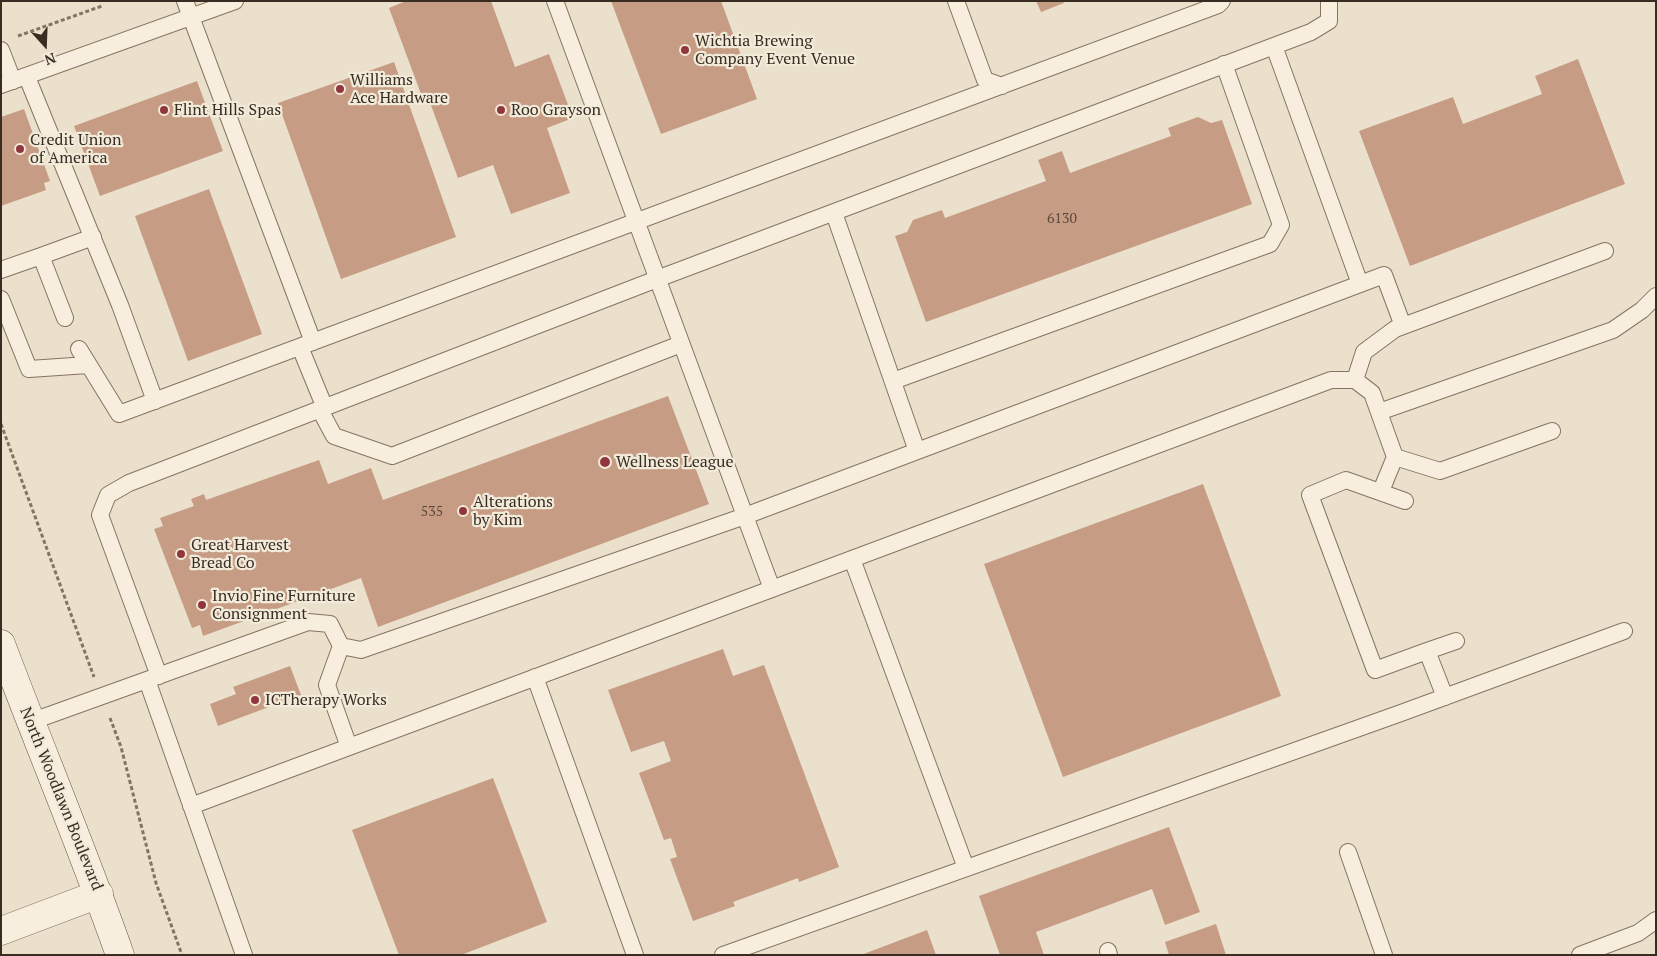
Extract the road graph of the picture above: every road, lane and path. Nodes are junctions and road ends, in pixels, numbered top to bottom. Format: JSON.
{"nodes":[{"id":1,"x":185,"y":1,"type":"edge"},
{"id":2,"x":235,"y":1,"type":"edge"},
{"id":3,"x":555,"y":1,"type":"edge"},
{"id":4,"x":956,"y":1,"type":"edge"},
{"id":5,"x":1222,"y":1,"type":"edge"},
{"id":6,"x":1329,"y":1,"type":"edge"},
{"id":7,"x":102,"y":6,"type":"dead end"},
{"id":8,"x":191,"y":18,"type":"junction"},
{"id":9,"x":6,"y":45,"type":"edge"},
{"id":10,"x":1274,"y":46,"type":"junction"},
{"id":11,"x":1224,"y":64,"type":"junction"},
{"id":12,"x":14,"y":81,"type":"edge"},
{"id":13,"x":1002,"y":86,"type":"junction"},
{"id":14,"x":834,"y":213,"type":"junction"},
{"id":15,"x":636,"y":221,"type":"junction"},
{"id":16,"x":93,"y":237,"type":"junction"},
{"id":17,"x":1605,"y":251,"type":"dead end"},
{"id":18,"x":41,"y":256,"type":"junction"},
{"id":19,"x":1,"y":270,"type":"edge"},
{"id":20,"x":657,"y":279,"type":"junction"},
{"id":21,"x":1360,"y":284,"type":"junction"},
{"id":22,"x":1656,"y":296,"type":"edge"},
{"id":23,"x":1,"y":299,"type":"edge"},
{"id":24,"x":65,"y":318,"type":"dead end"},
{"id":25,"x":1403,"y":326,"type":"junction"},
{"id":26,"x":681,"y":344,"type":"junction"},
{"id":27,"x":306,"y":345,"type":"junction"},
{"id":28,"x":78,"y":349,"type":"dead end"},
{"id":29,"x":88,"y":365,"type":"junction"},
{"id":30,"x":1355,"y":380,"type":"junction"},
{"id":31,"x":893,"y":381,"type":"junction"},
{"id":32,"x":155,"y":401,"type":"junction"},
{"id":33,"x":322,"y":409,"type":"junction"},
{"id":34,"x":1379,"y":412,"type":"junction"},
{"id":35,"x":1552,"y":431,"type":"dead end"},
{"id":36,"x":917,"y":451,"type":"junction"},
{"id":37,"x":1395,"y":457,"type":"junction"},
{"id":38,"x":1381,"y":491,"type":"junction"},
{"id":39,"x":1405,"y":501,"type":"dead end"},
{"id":40,"x":745,"y":516,"type":"junction"},
{"id":41,"x":852,"y":559,"type":"junction"},
{"id":42,"x":772,"y":589,"type":"junction"},
{"id":43,"x":1624,"y":631,"type":"dead end"},
{"id":44,"x":1456,"y":641,"type":"dead end"},
{"id":45,"x":1,"y":644,"type":"edge"},
{"id":46,"x":341,"y":646,"type":"junction"},
{"id":47,"x":1427,"y":651,"type":"junction"},
{"id":48,"x":535,"y":677,"type":"junction"},
{"id":49,"x":153,"y":678,"type":"junction"},
{"id":50,"x":1445,"y":697,"type":"junction"},
{"id":51,"x":30,"y":722,"type":"junction"},
{"id":52,"x":349,"y":747,"type":"junction"},
{"id":53,"x":191,"y":806,"type":"junction"},
{"id":54,"x":1348,"y":852,"type":"dead end"},
{"id":55,"x":966,"y":868,"type":"junction"},
{"id":56,"x":99,"y":894,"type":"junction"},
{"id":57,"x":1656,"y":920,"type":"edge"},
{"id":58,"x":1,"y":931,"type":"edge"},
{"id":59,"x":120,"y":955,"type":"edge"},
{"id":60,"x":244,"y":955,"type":"edge"},
{"id":61,"x":635,"y":955,"type":"edge"},
{"id":62,"x":723,"y":955,"type":"edge"},
{"id":63,"x":1384,"y":955,"type":"edge"},
{"id":64,"x":1580,"y":955,"type":"edge"}],
"edges":[{"from":1,"to":8,"type":"lane"},
{"from":2,"to":8,"type":"lane"},
{"from":3,"to":15,"type":"lane"},
{"from":4,"to":13,"type":"lane"},
{"from":5,"to":13,"type":"lane"},
{"from":6,"to":10,"type":"lane"},
{"from":7,"to":9,"type":"path"},
{"from":8,"to":12,"type":"lane"},
{"from":8,"to":27,"type":"lane"},
{"from":9,"to":12,"type":"lane"},
{"from":10,"to":11,"type":"lane"},
{"from":10,"to":21,"type":"lane"},
{"from":11,"to":14,"type":"lane"},
{"from":11,"to":31,"type":"lane"},
{"from":12,"to":16,"type":"lane"},
{"from":13,"to":15,"type":"lane"},
{"from":14,"to":20,"type":"lane"},
{"from":14,"to":31,"type":"lane"},
{"from":15,"to":20,"type":"lane"},
{"from":15,"to":27,"type":"lane"},
{"from":16,"to":18,"type":"lane"},
{"from":16,"to":32,"type":"lane"},
{"from":17,"to":25,"type":"lane"},
{"from":18,"to":19,"type":"lane"},
{"from":18,"to":24,"type":"lane"},
{"from":20,"to":26,"type":"lane"},
{"from":20,"to":33,"type":"lane"},
{"from":21,"to":25,"type":"lane"},
{"from":21,"to":36,"type":"lane"},
{"from":22,"to":34,"type":"lane"},
{"from":23,"to":29,"type":"lane"},
{"from":25,"to":30,"type":"lane"},
{"from":26,"to":33,"type":"lane"},
{"from":26,"to":40,"type":"lane"},
{"from":27,"to":32,"type":"lane"},
{"from":27,"to":33,"type":"lane"},
{"from":28,"to":29,"type":"lane"},
{"from":29,"to":32,"type":"lane"},
{"from":30,"to":34,"type":"lane"},
{"from":30,"to":41,"type":"lane"},
{"from":31,"to":36,"type":"lane"},
{"from":33,"to":49,"type":"lane"},
{"from":34,"to":37,"type":"lane"},
{"from":35,"to":37,"type":"lane"},
{"from":36,"to":40,"type":"lane"},
{"from":37,"to":38,"type":"lane"},
{"from":38,"to":39,"type":"lane"},
{"from":38,"to":47,"type":"lane"},
{"from":40,"to":42,"type":"lane"},
{"from":40,"to":46,"type":"lane"},
{"from":41,"to":42,"type":"lane"},
{"from":41,"to":55,"type":"lane"},
{"from":42,"to":48,"type":"lane"},
{"from":43,"to":50,"type":"lane"},
{"from":44,"to":47,"type":"lane"},
{"from":45,"to":51,"type":"main road","name":"North Woodlawn Boulevard"},
{"from":46,"to":49,"type":"lane"},
{"from":46,"to":52,"type":"lane"},
{"from":47,"to":50,"type":"lane"},
{"from":48,"to":52,"type":"lane"},
{"from":48,"to":61,"type":"lane"},
{"from":49,"to":51,"type":"lane"},
{"from":49,"to":53,"type":"lane"},
{"from":50,"to":55,"type":"lane"},
{"from":51,"to":56,"type":"main road","name":"North Woodlawn Boulevard"},
{"from":52,"to":53,"type":"lane"},
{"from":53,"to":60,"type":"lane"},
{"from":54,"to":63,"type":"lane"},
{"from":55,"to":62,"type":"lane"},
{"from":56,"to":58,"type":"main road"},
{"from":56,"to":59,"type":"main road","name":"North Woodlawn Boulevard"},
{"from":57,"to":64,"type":"lane"}]}
